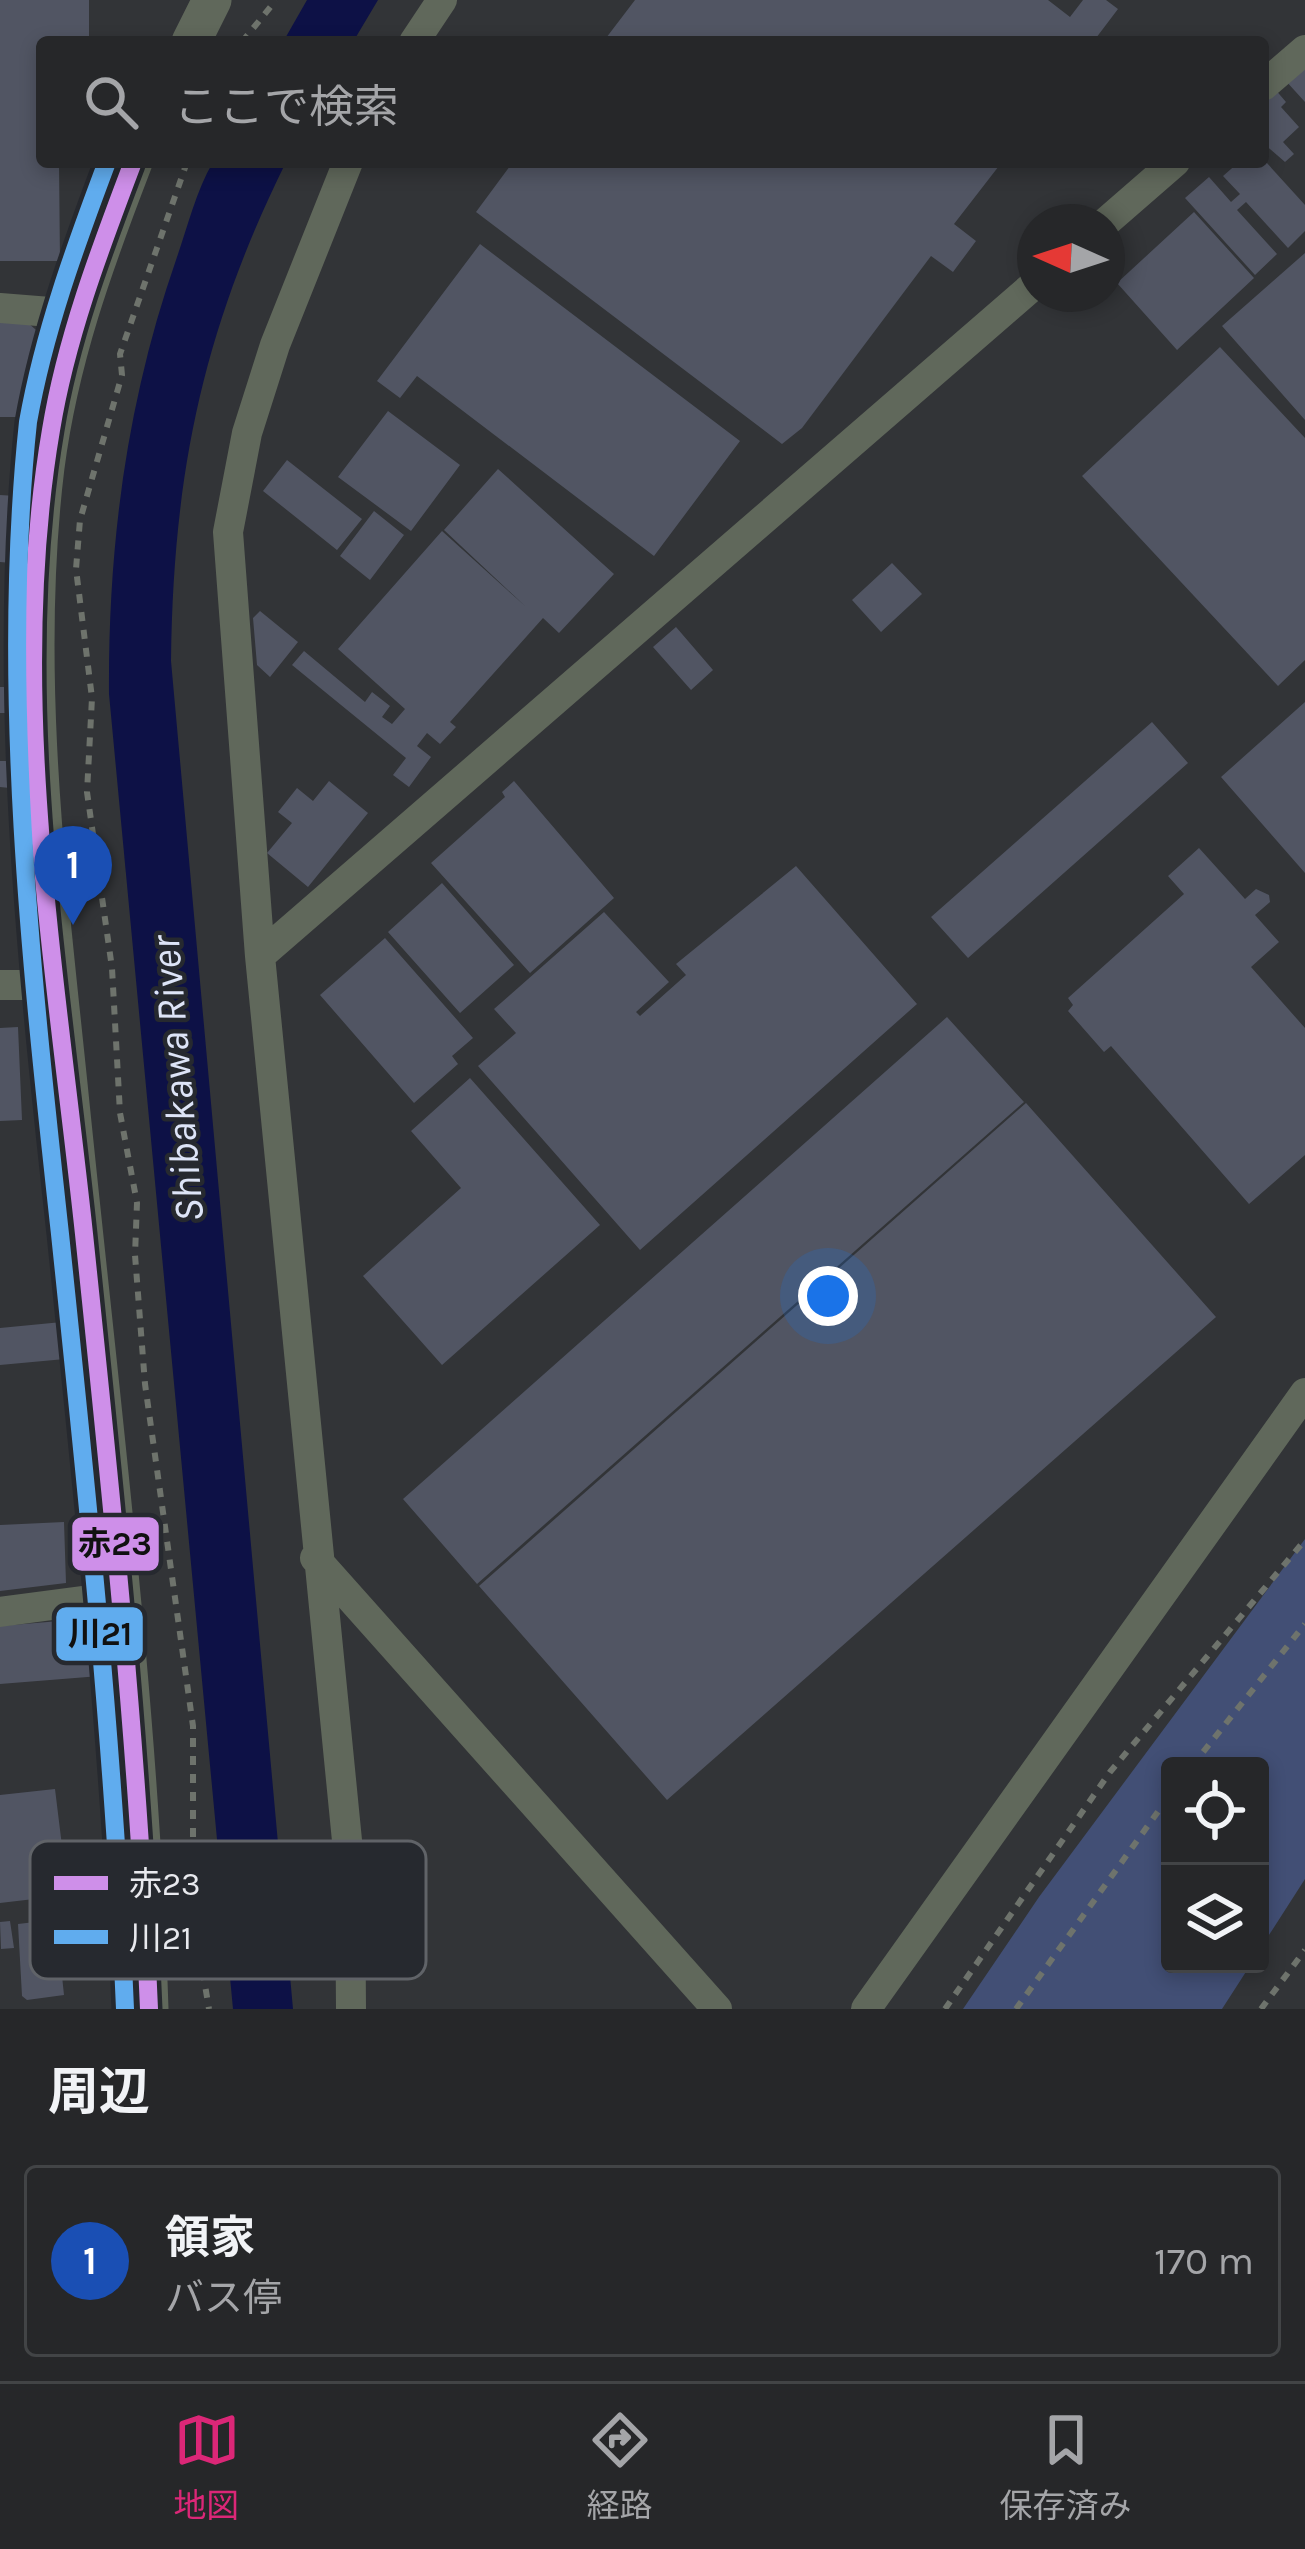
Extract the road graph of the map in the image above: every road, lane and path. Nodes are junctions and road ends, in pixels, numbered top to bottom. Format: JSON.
{"nodes":[{"id":1,"x":212,"y":0,"type":"edge"},
{"id":2,"x":276,"y":0,"type":"edge"},
{"id":3,"x":442,"y":0,"type":"edge"},
{"id":4,"x":194,"y":36,"type":"edge"},
{"id":5,"x":247,"y":36,"type":"edge"},
{"id":6,"x":418,"y":36,"type":"edge"},
{"id":7,"x":1305,"y":50,"type":"edge"},
{"id":8,"x":1269,"y":81,"type":"edge"},
{"id":9,"x":131,"y":168,"type":"edge"},
{"id":10,"x":185,"y":168,"type":"edge"},
{"id":11,"x":346,"y":168,"type":"edge"},
{"id":12,"x":1168,"y":168,"type":"edge"},
{"id":13,"x":1125,"y":205,"type":"edge"},
{"id":14,"x":1017,"y":300,"type":"edge"},
{"id":15,"x":0,"y":308,"type":"edge"},
{"id":16,"x":75,"y":314,"type":"junction"},
{"id":17,"x":260,"y":956,"type":"junction"},
{"id":18,"x":0,"y":985,"type":"edge"},
{"id":19,"x":58,"y":985,"type":"junction"},
{"id":20,"x":1305,"y":1393,"type":"edge"},
{"id":21,"x":1305,"y":1540,"type":"edge"},
{"id":22,"x":316,"y":1558,"type":"junction"},
{"id":23,"x":120,"y":1596,"type":"junction"},
{"id":24,"x":0,"y":1612,"type":"edge"},
{"id":25,"x":1305,"y":1624,"type":"edge"},
{"id":26,"x":1199,"y":1757,"type":"edge"},
{"id":27,"x":1161,"y":1808,"type":"edge"},
{"id":28,"x":137,"y":1841,"type":"edge"},
{"id":29,"x":193,"y":1841,"type":"edge"},
{"id":30,"x":347,"y":1841,"type":"edge"},
{"id":31,"x":1305,"y":1950,"type":"edge"},
{"id":32,"x":147,"y":1979,"type":"edge"},
{"id":33,"x":204,"y":1979,"type":"edge"},
{"id":34,"x":351,"y":1979,"type":"edge"},
{"id":35,"x":149,"y":2009,"type":"edge"},
{"id":36,"x":209,"y":2009,"type":"edge"},
{"id":37,"x":351,"y":2009,"type":"edge"},
{"id":38,"x":717,"y":2009,"type":"edge"},
{"id":39,"x":866,"y":2009,"type":"edge"},
{"id":40,"x":945,"y":2009,"type":"edge"},
{"id":41,"x":1016,"y":2009,"type":"edge"},
{"id":42,"x":1261,"y":2009,"type":"edge"}],
"edges":[{"from":1,"to":4,"type":"street"},
{"from":2,"to":5,"type":"path"},
{"from":3,"to":6,"type":"street"},
{"from":7,"to":8,"type":"street"},
{"from":9,"to":16,"type":"street"},
{"from":10,"to":29,"type":"path"},
{"from":11,"to":17,"type":"street"},
{"from":12,"to":13,"type":"street"},
{"from":14,"to":17,"type":"street"},
{"from":15,"to":16,"type":"street"},
{"from":16,"to":19,"type":"street"},
{"from":17,"to":22,"type":"street"},
{"from":18,"to":19,"type":"street"},
{"from":19,"to":23,"type":"street"},
{"from":20,"to":39,"type":"street"},
{"from":21,"to":40,"type":"path"},
{"from":22,"to":30,"type":"street"},
{"from":22,"to":38,"type":"street"},
{"from":23,"to":24,"type":"street"},
{"from":23,"to":28,"type":"street"},
{"from":25,"to":26,"type":"path"},
{"from":27,"to":41,"type":"path"},
{"from":31,"to":42,"type":"path"},
{"from":32,"to":35,"type":"street"},
{"from":33,"to":36,"type":"path"},
{"from":34,"to":37,"type":"street"}]}
